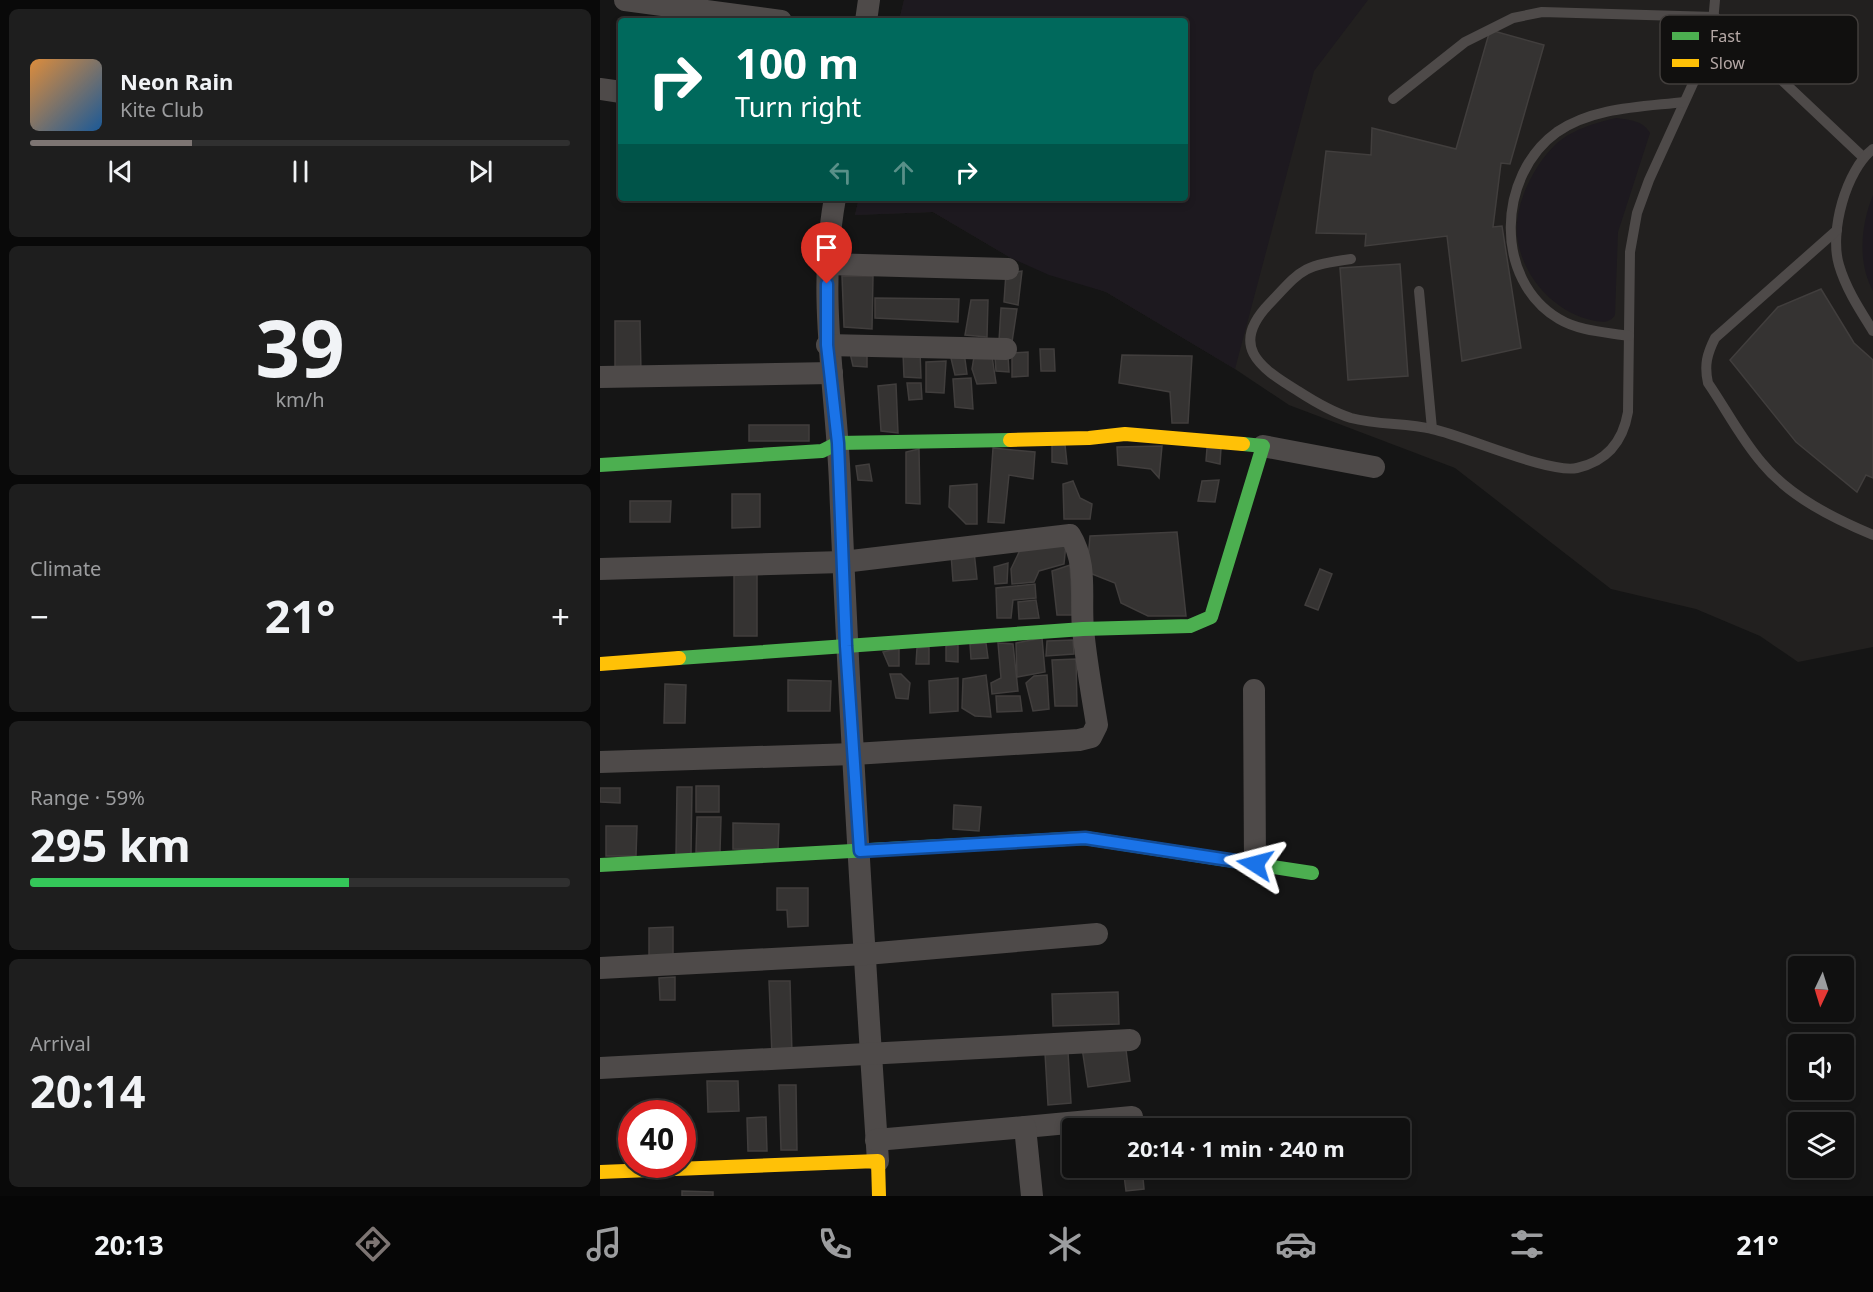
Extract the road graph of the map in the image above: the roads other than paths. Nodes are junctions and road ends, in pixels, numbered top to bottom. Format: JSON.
{"nodes":[{"id":1,"x":624,"y":0,"type":"edge"},
{"id":2,"x":869,"y":0,"type":"edge"},
{"id":3,"x":1660,"y":15,"type":"edge"},
{"id":4,"x":759,"y":18,"type":"edge"},
{"id":5,"x":866,"y":18,"type":"edge"},
{"id":6,"x":1692,"y":84,"type":"edge"},
{"id":7,"x":1786,"y":84,"type":"edge"},
{"id":8,"x":600,"y":89,"type":"edge"},
{"id":9,"x":618,"y":92,"type":"edge"},
{"id":10,"x":1393,"y":99,"type":"dead end"},
{"id":11,"x":1684,"y":102,"type":"junction"},
{"id":12,"x":1873,"y":149,"type":"edge"},
{"id":13,"x":1863,"y":157,"type":"junction"},
{"id":14,"x":835,"y":201,"type":"edge"},
{"id":15,"x":1837,"y":230,"type":"junction"},
{"id":16,"x":1350,"y":259,"type":"dead end"},
{"id":17,"x":827,"y":264,"type":"junction"},
{"id":18,"x":1008,"y":269,"type":"dead end"},
{"id":19,"x":1419,"y":291,"type":"dead end"},
{"id":20,"x":1873,"y":331,"type":"edge"},
{"id":21,"x":1629,"y":336,"type":"junction"},
{"id":22,"x":827,"y":345,"type":"junction"},
{"id":23,"x":1006,"y":350,"type":"dead end"},
{"id":24,"x":832,"y":373,"type":"junction"},
{"id":25,"x":600,"y":377,"type":"edge"},
{"id":26,"x":1432,"y":429,"type":"junction"},
{"id":27,"x":838,"y":443,"type":"junction"},
{"id":28,"x":1263,"y":446,"type":"junction"},
{"id":29,"x":600,"y":465,"type":"edge"},
{"id":30,"x":1374,"y":467,"type":"dead end"},
{"id":31,"x":1873,"y":535,"type":"edge"},
{"id":32,"x":843,"y":562,"type":"junction"},
{"id":33,"x":600,"y":569,"type":"edge"},
{"id":34,"x":1083,"y":629,"type":"junction"},
{"id":35,"x":846,"y":646,"type":"junction"},
{"id":36,"x":600,"y":664,"type":"edge"},
{"id":37,"x":1254,"y":690,"type":"dead end"},
{"id":38,"x":854,"y":754,"type":"junction"},
{"id":39,"x":600,"y":762,"type":"edge"},
{"id":40,"x":860,"y":851,"type":"junction"},
{"id":41,"x":1255,"y":864,"type":"junction"},
{"id":42,"x":600,"y":865,"type":"edge"},
{"id":43,"x":1312,"y":873,"type":"dead end"},
{"id":44,"x":1097,"y":934,"type":"dead end"},
{"id":45,"x":866,"y":954,"type":"junction"},
{"id":46,"x":600,"y":968,"type":"edge"},
{"id":47,"x":1130,"y":1040,"type":"dead end"},
{"id":48,"x":872,"y":1053,"type":"junction"},
{"id":49,"x":600,"y":1068,"type":"edge"},
{"id":50,"x":1132,"y":1117,"type":"dead end"},
{"id":51,"x":1025,"y":1127,"type":"junction"},
{"id":52,"x":877,"y":1150,"type":"junction"},
{"id":53,"x":600,"y":1172,"type":"edge"},
{"id":54,"x":879,"y":1196,"type":"edge"},
{"id":55,"x":1032,"y":1196,"type":"edge"}],
"edges":[{"from":1,"to":4,"type":"street"},
{"from":2,"to":5,"type":"street"},
{"from":3,"to":10,"type":"lane"},
{"from":6,"to":11,"type":"lane"},
{"from":7,"to":13,"type":"lane"},
{"from":8,"to":9,"type":"street"},
{"from":11,"to":21,"type":"lane"},
{"from":11,"to":21,"type":"lane"},
{"from":12,"to":13,"type":"lane"},
{"from":13,"to":15,"type":"lane"},
{"from":14,"to":17,"type":"street"},
{"from":15,"to":20,"type":"lane"},
{"from":15,"to":31,"type":"lane"},
{"from":16,"to":26,"type":"lane"},
{"from":17,"to":18,"type":"street"},
{"from":17,"to":22,"type":"street"},
{"from":19,"to":26,"type":"lane"},
{"from":21,"to":26,"type":"lane"},
{"from":22,"to":23,"type":"street"},
{"from":22,"to":24,"type":"street"},
{"from":24,"to":25,"type":"street"},
{"from":24,"to":27,"type":"street"},
{"from":27,"to":28,"type":"street"},
{"from":27,"to":29,"type":"street"},
{"from":27,"to":32,"type":"street"},
{"from":28,"to":30,"type":"street"},
{"from":28,"to":34,"type":"street"},
{"from":32,"to":33,"type":"street"},
{"from":32,"to":34,"type":"street"},
{"from":32,"to":35,"type":"street"},
{"from":34,"to":35,"type":"street"},
{"from":34,"to":38,"type":"street"},
{"from":35,"to":36,"type":"street"},
{"from":35,"to":38,"type":"street"},
{"from":37,"to":41,"type":"street"},
{"from":38,"to":39,"type":"street"},
{"from":38,"to":40,"type":"street"},
{"from":40,"to":41,"type":"street"},
{"from":40,"to":42,"type":"street"},
{"from":40,"to":45,"type":"street"},
{"from":41,"to":43,"type":"street"},
{"from":44,"to":45,"type":"street"},
{"from":45,"to":46,"type":"street"},
{"from":45,"to":48,"type":"street"},
{"from":47,"to":48,"type":"street"},
{"from":48,"to":49,"type":"street"},
{"from":48,"to":52,"type":"street"},
{"from":50,"to":51,"type":"street"},
{"from":51,"to":52,"type":"street"},
{"from":51,"to":55,"type":"street"},
{"from":52,"to":53,"type":"street"},
{"from":52,"to":54,"type":"street"}]}
